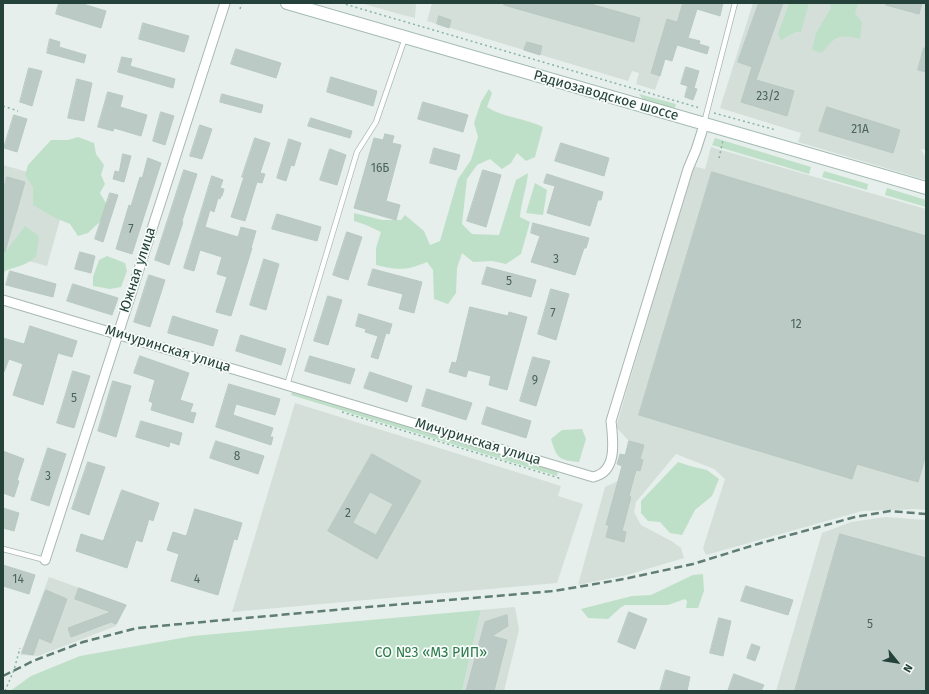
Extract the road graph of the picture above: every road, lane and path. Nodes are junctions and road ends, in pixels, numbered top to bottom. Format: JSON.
{"nodes":[{"id":1,"x":225,"y":3,"type":"edge"},
{"id":2,"x":242,"y":3,"type":"edge"},
{"id":3,"x":287,"y":3,"type":"edge"},
{"id":4,"x":341,"y":3,"type":"edge"},
{"id":5,"x":735,"y":3,"type":"edge"},
{"id":6,"x":240,"y":9,"type":"dead end"},
{"id":7,"x":405,"y":38,"type":"junction"},
{"id":8,"x":3,"y":106,"type":"edge"},
{"id":9,"x":707,"y":110,"type":"junction"},
{"id":10,"x":18,"y":111,"type":"dead end"},
{"id":11,"x":704,"y":125,"type":"junction"},
{"id":12,"x":776,"y":130,"type":"dead end"},
{"id":13,"x":926,"y":188,"type":"edge"},
{"id":14,"x":3,"y":300,"type":"edge"},
{"id":15,"x":118,"y":334,"type":"junction"},
{"id":16,"x":287,"y":385,"type":"junction"},
{"id":17,"x":340,"y":411,"type":"dead end"},
{"id":18,"x":562,"y":468,"type":"junction"},
{"id":19,"x":3,"y":549,"type":"edge"},
{"id":20,"x":45,"y":560,"type":"joint"},
{"id":21,"x":20,"y":648,"type":"dead end"},
{"id":22,"x":5,"y":691,"type":"edge"}],
"edges":[{"from":1,"to":15,"type":"street","name":"Южная улица"},
{"from":2,"to":6,"type":"path"},
{"from":3,"to":7,"type":"street","name":"Радиозаводское шоссе"},
{"from":4,"to":9,"type":"path"},
{"from":5,"to":9,"type":"lane"},
{"from":7,"to":11,"type":"street","name":"Радиозаводское шоссе"},
{"from":7,"to":16,"type":"lane"},
{"from":8,"to":10,"type":"path"},
{"from":9,"to":11,"type":"lane"},
{"from":9,"to":12,"type":"path"},
{"from":11,"to":13,"type":"street","name":"Радиозаводское шоссе"},
{"from":11,"to":18,"type":"street","name":"Мичуринская улица"},
{"from":14,"to":15,"type":"street","name":"Мичуринская улица"},
{"from":15,"to":16,"type":"street","name":"Мичуринская улица"},
{"from":15,"to":20,"type":"street","name":"Южная улица"},
{"from":16,"to":18,"type":"street","name":"Мичуринская улица"},
{"from":17,"to":18,"type":"path"},
{"from":19,"to":20,"type":"lane"},
{"from":21,"to":22,"type":"path"}]}
